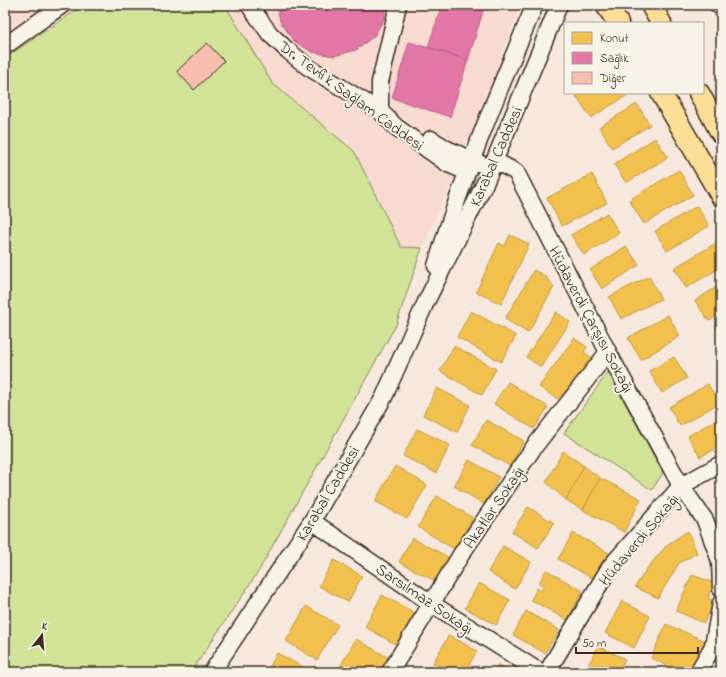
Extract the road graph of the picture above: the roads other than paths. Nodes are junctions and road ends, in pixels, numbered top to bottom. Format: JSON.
{"nodes":[{"id":1,"x":62,"y":5,"type":"edge"},
{"id":2,"x":249,"y":5,"type":"edge"},
{"id":3,"x":398,"y":5,"type":"edge"},
{"id":4,"x":535,"y":5,"type":"edge"},
{"id":5,"x":559,"y":5,"type":"edge"},
{"id":6,"x":606,"y":5,"type":"edge"},
{"id":7,"x":651,"y":5,"type":"edge"},
{"id":8,"x":718,"y":5,"type":"edge"},
{"id":9,"x":721,"y":7,"type":"edge"},
{"id":10,"x":617,"y":22,"type":"edge"},
{"id":11,"x":660,"y":22,"type":"edge"},
{"id":12,"x":5,"y":46,"type":"edge"},
{"id":13,"x":662,"y":94,"type":"edge"},
{"id":14,"x":700,"y":94,"type":"edge"},
{"id":15,"x":380,"y":111,"type":"junction"},
{"id":16,"x":721,"y":133,"type":"edge"},
{"id":17,"x":493,"y":165,"type":"junction"},
{"id":18,"x":469,"y":166,"type":"junction"},
{"id":19,"x":721,"y":196,"type":"edge"},
{"id":20,"x":425,"y":304,"type":"junction"},
{"id":21,"x":608,"y":352,"type":"junction"},
{"id":22,"x":721,"y":464,"type":"edge"},
{"id":23,"x":682,"y":486,"type":"junction"},
{"id":24,"x":312,"y":521,"type":"junction"},
{"id":25,"x":721,"y":589,"type":"edge"},
{"id":26,"x":721,"y":603,"type":"edge"},
{"id":27,"x":432,"y":604,"type":"junction"},
{"id":28,"x":212,"y":672,"type":"edge"},
{"id":29,"x":390,"y":672,"type":"edge"},
{"id":30,"x":540,"y":672,"type":"edge"},
{"id":31,"x":547,"y":672,"type":"edge"},
{"id":32,"x":698,"y":672,"type":"edge"}],
"edges":[{"from":1,"to":12,"type":"street"},
{"from":2,"to":15,"type":"street","name":"Dr. Tevfik Sağlam Caddesi"},
{"from":3,"to":15,"type":"street"},
{"from":4,"to":18,"type":"street","name":"Karabal Caddesi"},
{"from":5,"to":17,"type":"street","name":"Karabal Caddesi"},
{"from":6,"to":10,"type":"main road"},
{"from":7,"to":11,"type":"main road"},
{"from":8,"to":9,"type":"street"},
{"from":13,"to":19,"type":"main road"},
{"from":14,"to":16,"type":"main road"},
{"from":15,"to":18,"type":"street","name":"Dr. Tevfik Sağlam Caddesi"},
{"from":17,"to":18,"type":"street","name":"Hüdaverdi Çarşısı Sokağı"},
{"from":17,"to":20,"type":"street","name":"Karabal Caddesi"},
{"from":17,"to":21,"type":"street","name":"Hüdaverdi Çarşısı Sokağı"},
{"from":18,"to":20,"type":"street","name":"Karabal Caddesi"},
{"from":20,"to":24,"type":"street","name":"Karabal Caddesi"},
{"from":21,"to":23,"type":"street","name":"Hüdaverdi Çarşısı Sokağı"},
{"from":21,"to":27,"type":"street","name":"Akatlar Sokağı"},
{"from":22,"to":23,"type":"street","name":"Hüdaverdi Sokağı"},
{"from":23,"to":25,"type":"street","name":"Hüdaverdi Çarşısı Sokağı"},
{"from":23,"to":31,"type":"street","name":"Hüdaverdi Sokağı"},
{"from":24,"to":27,"type":"street","name":"Sarsılmaz Sokağı"},
{"from":24,"to":28,"type":"street","name":"Karabal Caddesi"},
{"from":26,"to":32,"type":"street"},
{"from":27,"to":29,"type":"street","name":"Akatlar Sokağı"},
{"from":27,"to":30,"type":"street","name":"Sarsılmaz Sokağı"}]}
